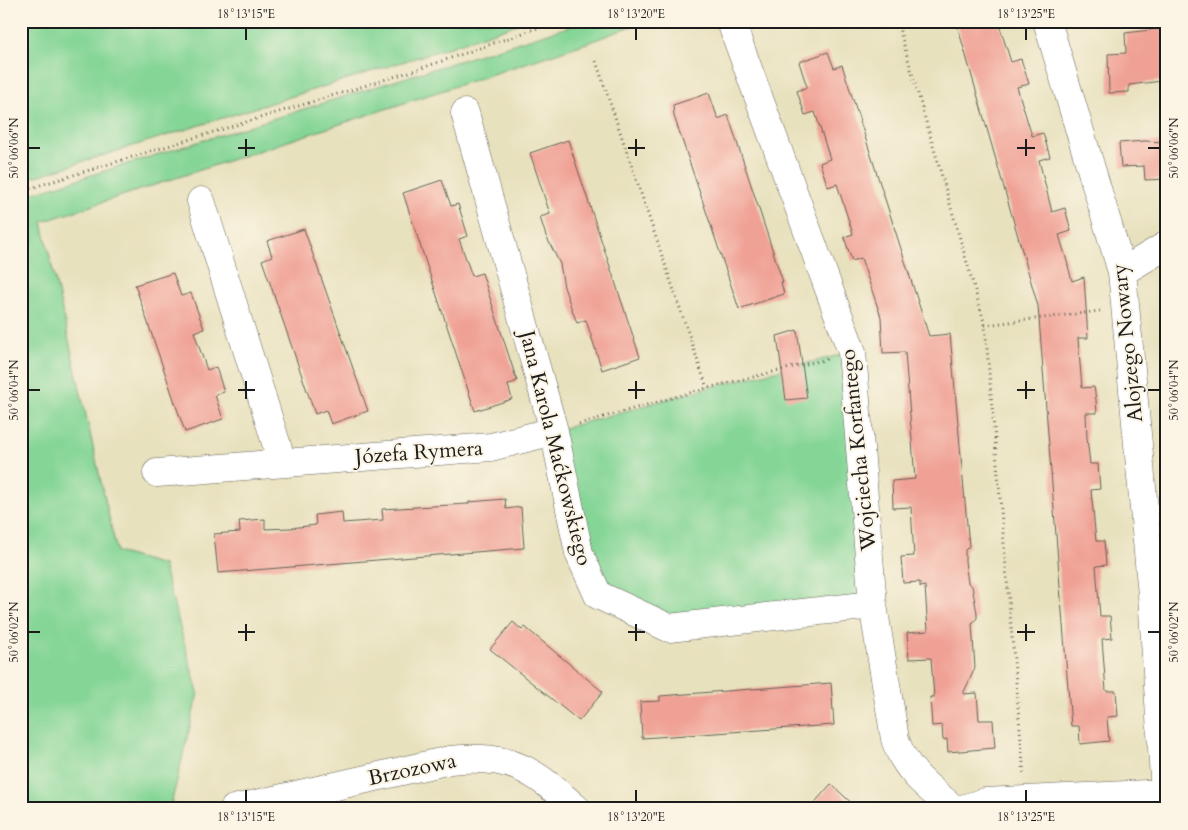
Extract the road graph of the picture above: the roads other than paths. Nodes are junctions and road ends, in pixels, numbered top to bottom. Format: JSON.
{"nodes":[{"id":1,"x":1048,"y":22,"type":"edge"},
{"id":2,"x":732,"y":25,"type":"dead end"},
{"id":3,"x":465,"y":113,"type":"dead end"},
{"id":4,"x":201,"y":201,"type":"dead end"},
{"id":5,"x":1167,"y":245,"type":"edge"},
{"id":6,"x":1122,"y":272,"type":"junction"},
{"id":7,"x":554,"y":431,"type":"junction"},
{"id":8,"x":282,"y":462,"type":"junction"},
{"id":9,"x":157,"y":473,"type":"dead end"},
{"id":10,"x":1159,"y":591,"type":"edge"},
{"id":11,"x":873,"y":605,"type":"junction"},
{"id":12,"x":1166,"y":793,"type":"edge"},
{"id":13,"x":234,"y":809,"type":"edge"},
{"id":14,"x":577,"y":809,"type":"edge"},
{"id":15,"x":954,"y":809,"type":"edge"},
{"id":16,"x":962,"y":809,"type":"edge"}],
"edges":[{"from":1,"to":6,"type":"street","name":"Alojzego Nowary"},
{"from":2,"to":11,"type":"street","name":"Wojciecha Korfantego"},
{"from":3,"to":7,"type":"street","name":"Jana Karola Maćkowskiego"},
{"from":4,"to":8,"type":"street"},
{"from":5,"to":6,"type":"street"},
{"from":6,"to":10,"type":"street","name":"Alojzego Nowary"},
{"from":7,"to":8,"type":"street","name":"Józefa Rymera"},
{"from":7,"to":11,"type":"street","name":"Jana Karola Maćkowskiego"},
{"from":8,"to":9,"type":"street","name":"Józefa Rymera"},
{"from":10,"to":12,"type":"street","name":"Alojzego Nowary"},
{"from":11,"to":15,"type":"street","name":"Wojciecha Korfantego"},
{"from":12,"to":16,"type":"street"},
{"from":13,"to":14,"type":"street","name":"Brzozowa"}]}
